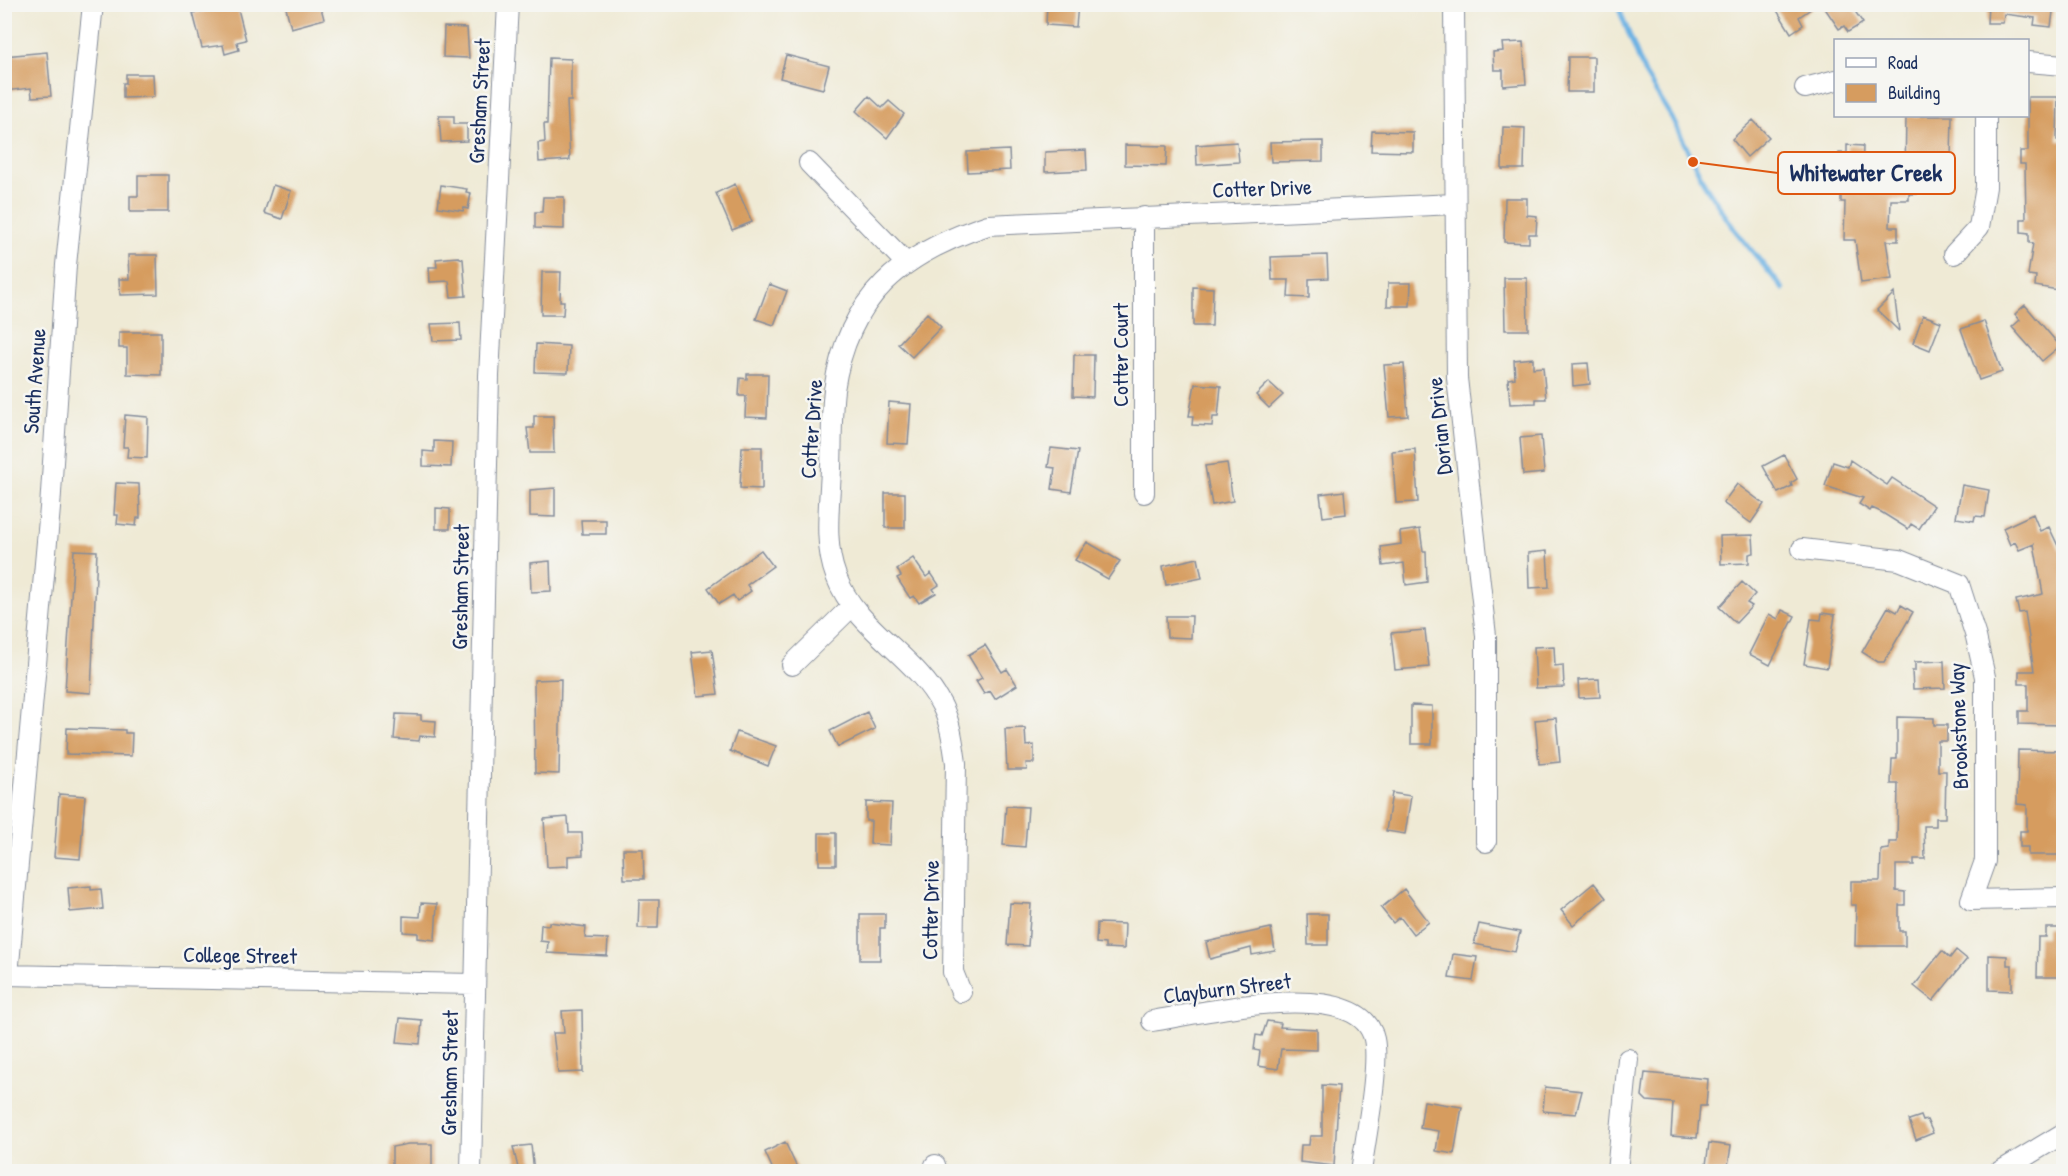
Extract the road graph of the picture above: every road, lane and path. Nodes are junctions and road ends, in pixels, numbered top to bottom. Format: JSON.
{"nodes":[{"id":1,"x":93,"y":4,"type":"edge"},
{"id":2,"x":508,"y":4,"type":"edge"},
{"id":3,"x":1454,"y":4,"type":"edge"},
{"id":4,"x":2029,"y":62,"type":"edge"},
{"id":5,"x":2064,"y":65,"type":"edge"},
{"id":6,"x":1834,"y":81,"type":"edge"},
{"id":7,"x":1805,"y":88,"type":"dead end"},
{"id":8,"x":1986,"y":117,"type":"edge"},
{"id":9,"x":809,"y":163,"type":"dead end"},
{"id":10,"x":1455,"y":204,"type":"junction"},
{"id":11,"x":1144,"y":217,"type":"junction"},
{"id":12,"x":1954,"y":254,"type":"dead end"},
{"id":13,"x":906,"y":263,"type":"junction"},
{"id":14,"x":1144,"y":493,"type":"dead end"},
{"id":15,"x":1802,"y":549,"type":"dead end"},
{"id":16,"x":852,"y":607,"type":"junction"},
{"id":17,"x":792,"y":665,"type":"dead end"},
{"id":18,"x":1486,"y":842,"type":"dead end"},
{"id":19,"x":2064,"y":898,"type":"edge"},
{"id":20,"x":6,"y":975,"type":"edge"},
{"id":21,"x":475,"y":984,"type":"junction"},
{"id":22,"x":961,"y":992,"type":"dead end"},
{"id":23,"x":1152,"y":1021,"type":"dead end"},
{"id":24,"x":1628,"y":1059,"type":"dead end"},
{"id":25,"x":2064,"y":1133,"type":"edge"},
{"id":26,"x":471,"y":1172,"type":"edge"},
{"id":27,"x":1361,"y":1172,"type":"edge"},
{"id":28,"x":1617,"y":1172,"type":"edge"},
{"id":29,"x":1999,"y":1172,"type":"edge"}],
"edges":[{"from":1,"to":20,"type":"street","name":"South Avenue"},
{"from":2,"to":21,"type":"street","name":"Gresham Street"},
{"from":3,"to":10,"type":"street","name":"Dorian Drive"},
{"from":4,"to":5,"type":"street"},
{"from":6,"to":7,"type":"street"},
{"from":8,"to":12,"type":"street"},
{"from":9,"to":13,"type":"street"},
{"from":10,"to":11,"type":"street","name":"Cotter Drive"},
{"from":10,"to":18,"type":"street","name":"Dorian Drive"},
{"from":11,"to":13,"type":"street","name":"Cotter Drive"},
{"from":11,"to":14,"type":"street","name":"Cotter Court"},
{"from":13,"to":16,"type":"street","name":"Cotter Drive"},
{"from":15,"to":19,"type":"street","name":"Brookstone Way"},
{"from":16,"to":17,"type":"street"},
{"from":16,"to":22,"type":"street","name":"Cotter Drive"},
{"from":20,"to":21,"type":"street","name":"College Street"},
{"from":21,"to":26,"type":"street","name":"Gresham Street"},
{"from":23,"to":27,"type":"street","name":"Clayburn Street"},
{"from":24,"to":28,"type":"street"},
{"from":25,"to":29,"type":"street"}]}
